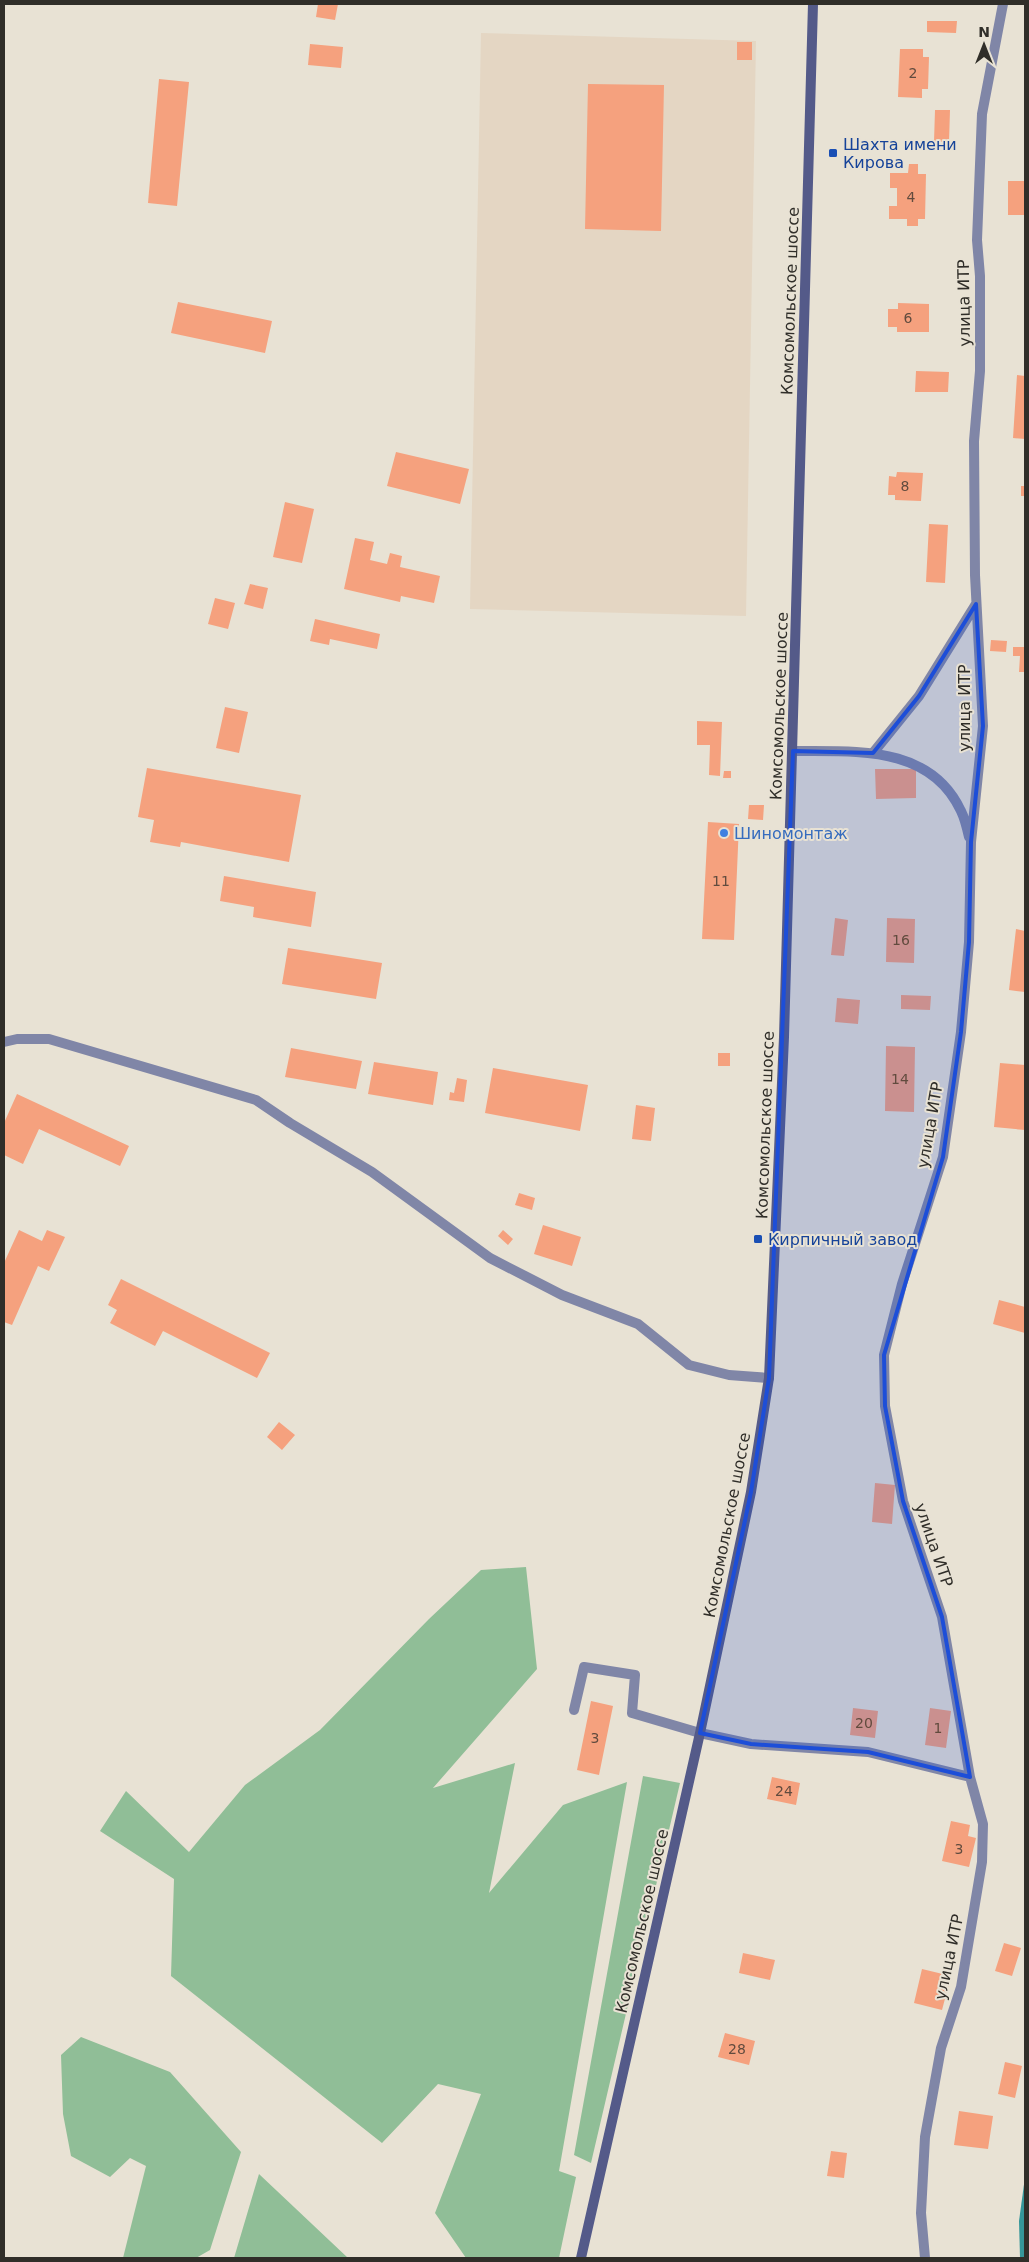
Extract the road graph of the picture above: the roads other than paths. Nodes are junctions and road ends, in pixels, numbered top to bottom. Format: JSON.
{"nodes":[{"id":1,"x":813,"y":4,"type":"edge"},
{"id":2,"x":1003,"y":4,"type":"edge"},
{"id":3,"x":976,"y":604,"type":"junction"},
{"id":4,"x":792,"y":751,"type":"junction"},
{"id":5,"x":870,"y":752,"type":"junction"},
{"id":6,"x":971,"y":842,"type":"junction"},
{"id":7,"x":4,"y":1042,"type":"edge"},
{"id":8,"x":769,"y":1378,"type":"junction"},
{"id":9,"x":574,"y":1710,"type":"dead end"},
{"id":10,"x":700,"y":1733,"type":"junction"},
{"id":11,"x":970,"y":1777,"type":"junction"},
{"id":12,"x":581,"y":2258,"type":"edge"},
{"id":13,"x":925,"y":2258,"type":"edge"}],
"edges":[{"from":1,"to":4,"type":"main road","name":"Комсомольское шоссе"},
{"from":2,"to":3,"type":"street","name":"улица ИТР"},
{"from":3,"to":5,"type":"street","name":"улица ИТР"},
{"from":3,"to":6,"type":"street","name":"улица ИТР"},
{"from":4,"to":5,"type":"street"},
{"from":4,"to":8,"type":"main road","name":"Комсомольское шоссе"},
{"from":5,"to":6,"type":"street","name":"улица ИТР"},
{"from":6,"to":11,"type":"street","name":"улица ИТР"},
{"from":7,"to":8,"type":"street"},
{"from":8,"to":10,"type":"main road","name":"Комсомольское шоссе"},
{"from":9,"to":10,"type":"street"},
{"from":10,"to":11,"type":"street"},
{"from":10,"to":12,"type":"main road","name":"Комсомольское шоссе"},
{"from":11,"to":13,"type":"street","name":"улица ИТР"}]}
